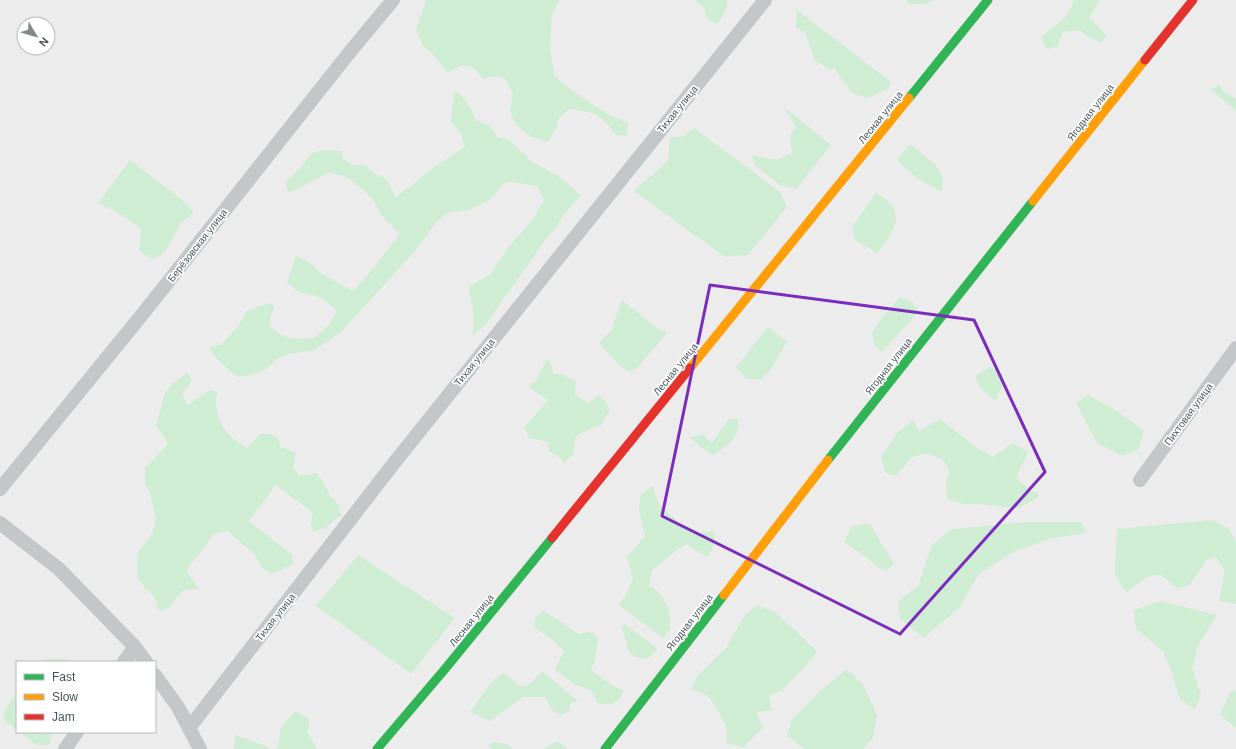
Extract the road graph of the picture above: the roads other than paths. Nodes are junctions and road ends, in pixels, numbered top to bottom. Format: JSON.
{"nodes":[{"id":1,"x":393,"y":0,"type":"edge"},
{"id":2,"x":765,"y":0,"type":"edge"},
{"id":3,"x":988,"y":0,"type":"edge"},
{"id":4,"x":1193,"y":0,"type":"edge"},
{"id":5,"x":1236,"y":348,"type":"edge"},
{"id":6,"x":1140,"y":480,"type":"dead end"},
{"id":7,"x":0,"y":489,"type":"edge"},
{"id":8,"x":0,"y":523,"type":"edge"},
{"id":9,"x":135,"y":647,"type":"junction"},
{"id":10,"x":125,"y":661,"type":"edge"},
{"id":11,"x":145,"y":661,"type":"edge"},
{"id":12,"x":156,"y":676,"type":"edge"},
{"id":13,"x":189,"y":728,"type":"junction"},
{"id":14,"x":76,"y":733,"type":"edge"},
{"id":15,"x":65,"y":749,"type":"edge"},
{"id":16,"x":200,"y":749,"type":"edge"},
{"id":17,"x":377,"y":749,"type":"edge"},
{"id":18,"x":605,"y":749,"type":"edge"}],
"edges":[{"from":1,"to":7,"type":"street","name":"Берёзовская улица"},
{"from":2,"to":13,"type":"street","name":"Тихая улица"},
{"from":3,"to":17,"type":"street","name":"Лесная улица"},
{"from":4,"to":18,"type":"street","name":"Ягодная улица"},
{"from":5,"to":6,"type":"street","name":"Пихтовая улица"},
{"from":8,"to":9,"type":"street"},
{"from":9,"to":10,"type":"street"},
{"from":9,"to":11,"type":"street"},
{"from":12,"to":13,"type":"street"},
{"from":13,"to":16,"type":"street"},
{"from":14,"to":15,"type":"street"}]}
